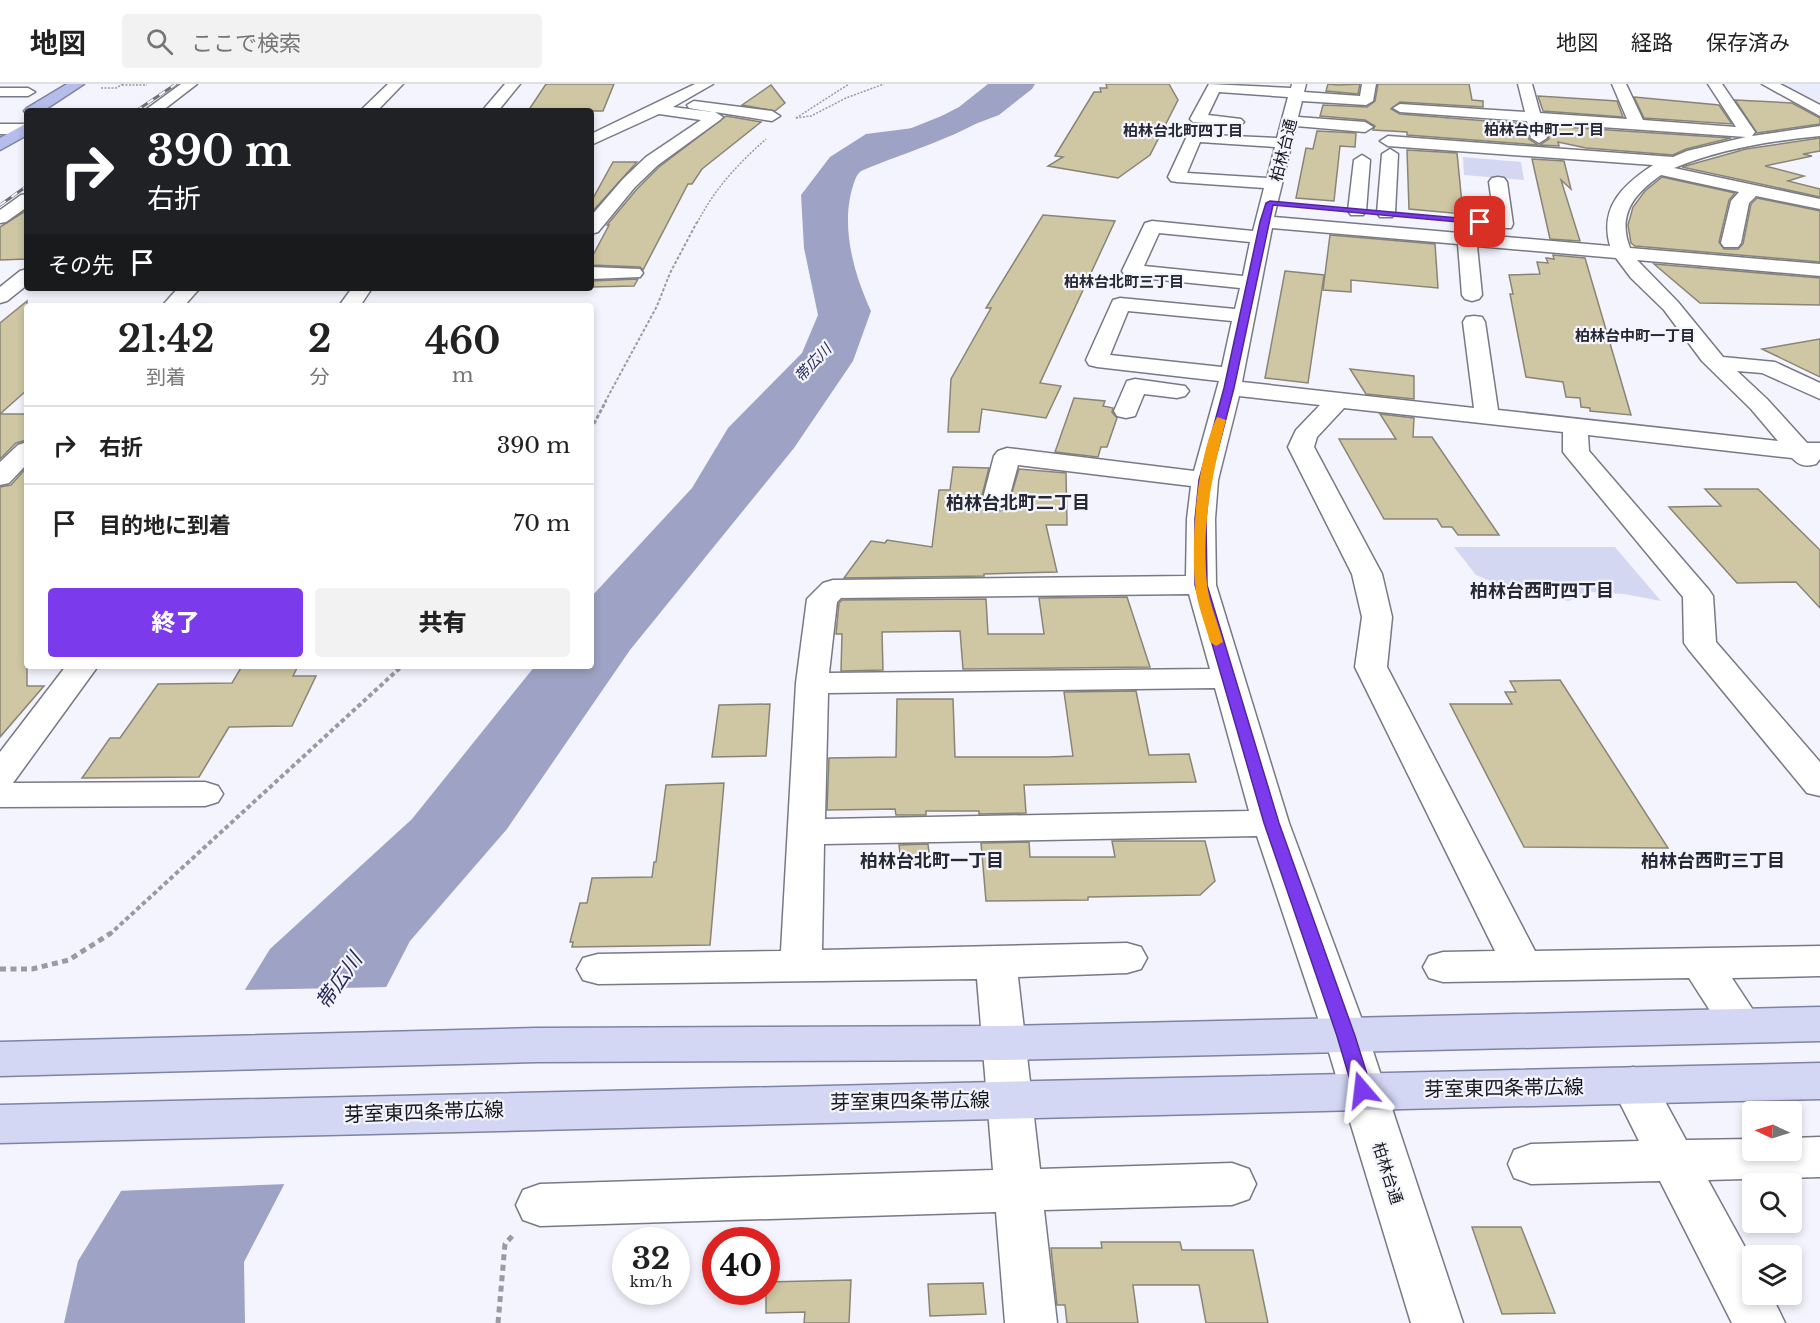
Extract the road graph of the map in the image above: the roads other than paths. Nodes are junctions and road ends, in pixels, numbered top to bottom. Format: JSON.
{"nodes":[{"id":1,"x":190,"y":84,"type":"edge"},
{"id":2,"x":396,"y":84,"type":"edge"},
{"id":3,"x":513,"y":84,"type":"edge"},
{"id":4,"x":706,"y":84,"type":"edge"},
{"id":5,"x":1369,"y":84,"type":"edge"},
{"id":6,"x":1525,"y":84,"type":"edge"},
{"id":7,"x":1619,"y":84,"type":"edge"},
{"id":8,"x":1715,"y":84,"type":"edge"},
{"id":9,"x":1769,"y":84,"type":"edge"},
{"id":10,"x":84,"y":86,"type":"edge"},
{"id":11,"x":0,"y":92,"type":"edge"},
{"id":12,"x":28,"y":92,"type":"dead end"},
{"id":13,"x":664,"y":105,"type":"junction"},
{"id":14,"x":1368,"y":107,"type":"dead end"},
{"id":15,"x":38,"y":108,"type":"edge"},
{"id":16,"x":58,"y":108,"type":"edge"},
{"id":17,"x":156,"y":108,"type":"edge"},
{"id":18,"x":371,"y":108,"type":"edge"},
{"id":19,"x":493,"y":108,"type":"edge"},
{"id":20,"x":1400,"y":108,"type":"dead end"},
{"id":21,"x":1820,"y":111,"type":"edge"},
{"id":22,"x":1289,"y":112,"type":"edge"},
{"id":23,"x":721,"y":113,"type":"junction"},
{"id":24,"x":24,"y":116,"type":"edge"},
{"id":25,"x":772,"y":116,"type":"dead end"},
{"id":26,"x":1534,"y":118,"type":"junction"},
{"id":27,"x":1605,"y":122,"type":"junction"},
{"id":28,"x":1248,"y":123,"type":"dead end"},
{"id":29,"x":1637,"y":124,"type":"junction"},
{"id":30,"x":1365,"y":127,"type":"junction"},
{"id":31,"x":24,"y":129,"type":"edge"},
{"id":32,"x":1820,"y":131,"type":"edge"},
{"id":33,"x":0,"y":133,"type":"edge"},
{"id":34,"x":594,"y":139,"type":"edge"},
{"id":35,"x":1541,"y":152,"type":"junction"},
{"id":36,"x":1620,"y":158,"type":"junction"},
{"id":37,"x":1666,"y":166,"type":"junction"},
{"id":38,"x":1498,"y":182,"type":"dead end"},
{"id":39,"x":1820,"y":184,"type":"edge"},
{"id":40,"x":1754,"y":189,"type":"junction"},
{"id":41,"x":1787,"y":197,"type":"junction"},
{"id":42,"x":24,"y":201,"type":"edge"},
{"id":43,"x":1820,"y":204,"type":"edge"},
{"id":44,"x":1335,"y":209,"type":"dead end"},
{"id":45,"x":1272,"y":210,"type":"junction"},
{"id":46,"x":1357,"y":211,"type":"junction"},
{"id":47,"x":0,"y":218,"type":"edge"},
{"id":48,"x":1480,"y":222,"type":"dead end"},
{"id":49,"x":594,"y":224,"type":"edge"},
{"id":50,"x":1504,"y":224,"type":"junction"},
{"id":51,"x":1526,"y":226,"type":"dead end"},
{"id":52,"x":1594,"y":232,"type":"dead end"},
{"id":53,"x":1639,"y":236,"type":"dead end"},
{"id":54,"x":1467,"y":238,"type":"junction"},
{"id":55,"x":1708,"y":242,"type":"dead end"},
{"id":56,"x":1619,"y":243,"type":"junction"},
{"id":57,"x":1731,"y":243,"type":"junction"},
{"id":58,"x":1751,"y":244,"type":"dead end"},
{"id":59,"x":1820,"y":270,"type":"edge"},
{"id":60,"x":594,"y":273,"type":"edge"},
{"id":61,"x":633,"y":273,"type":"dead end"},
{"id":62,"x":24,"y":277,"type":"edge"},
{"id":63,"x":1251,"y":283,"type":"junction"},
{"id":64,"x":187,"y":291,"type":"edge"},
{"id":65,"x":1472,"y":295,"type":"dead end"},
{"id":66,"x":0,"y":297,"type":"edge"},
{"id":67,"x":175,"y":303,"type":"edge"},
{"id":68,"x":1244,"y":316,"type":"junction"},
{"id":69,"x":1474,"y":322,"type":"dead end"},
{"id":70,"x":1716,"y":363,"type":"junction"},
{"id":71,"x":1229,"y":387,"type":"junction"},
{"id":72,"x":1820,"y":392,"type":"edge"},
{"id":73,"x":1337,"y":401,"type":"junction"},
{"id":74,"x":1126,"y":411,"type":"dead end"},
{"id":75,"x":1487,"y":417,"type":"junction"},
{"id":76,"x":1575,"y":424,"type":"junction"},
{"id":77,"x":1810,"y":451,"type":"edge"},
{"id":78,"x":24,"y":454,"type":"edge"},
{"id":79,"x":1820,"y":473,"type":"edge"},
{"id":80,"x":8,"y":474,"type":"edge"},
{"id":81,"x":1205,"y":480,"type":"junction"},
{"id":82,"x":995,"y":502,"type":"dead end"},
{"id":83,"x":1201,"y":585,"type":"junction"},
{"id":84,"x":80,"y":669,"type":"edge"},
{"id":85,"x":1227,"y":678,"type":"junction"},
{"id":86,"x":812,"y":684,"type":"junction"},
{"id":87,"x":0,"y":776,"type":"edge"},
{"id":88,"x":1820,"y":785,"type":"edge"},
{"id":89,"x":205,"y":794,"type":"dead end"},
{"id":90,"x":0,"y":795,"type":"edge"},
{"id":91,"x":1271,"y":823,"type":"junction"},
{"id":92,"x":806,"y":832,"type":"junction"},
{"id":93,"x":1127,"y":958,"type":"dead end"},
{"id":94,"x":1820,"y":961,"type":"edge"},
{"id":95,"x":996,"y":963,"type":"junction"},
{"id":96,"x":1700,"y":963,"type":"junction"},
{"id":97,"x":801,"y":966,"type":"junction"},
{"id":98,"x":1523,"y":966,"type":"junction"},
{"id":99,"x":1443,"y":967,"type":"dead end"},
{"id":100,"x":598,"y":969,"type":"dead end"},
{"id":101,"x":1820,"y":1023,"type":"edge"},
{"id":102,"x":1742,"y":1025,"type":"junction"},
{"id":103,"x":1346,"y":1036,"type":"junction"},
{"id":104,"x":1003,"y":1043,"type":"junction"},
{"id":105,"x":2,"y":1059,"type":"edge"},
{"id":106,"x":1820,"y":1081,"type":"edge"},
{"id":107,"x":1633,"y":1085,"type":"junction"},
{"id":108,"x":1362,"y":1090,"type":"junction"},
{"id":109,"x":1010,"y":1099,"type":"junction"},
{"id":110,"x":0,"y":1124,"type":"edge"},
{"id":111,"x":1820,"y":1157,"type":"edge"},
{"id":112,"x":1672,"y":1160,"type":"junction"},
{"id":113,"x":1531,"y":1164,"type":"dead end"},
{"id":114,"x":1232,"y":1184,"type":"dead end"},
{"id":115,"x":1018,"y":1189,"type":"junction"},
{"id":116,"x":540,"y":1205,"type":"road end"},
{"id":117,"x":1031,"y":1323,"type":"edge"},
{"id":118,"x":1437,"y":1323,"type":"edge"},
{"id":119,"x":1758,"y":1323,"type":"edge"}],
"edges":[{"from":1,"to":17,"type":"street"},
{"from":2,"to":18,"type":"street"},
{"from":3,"to":19,"type":"street"},
{"from":4,"to":13,"type":"street"},
{"from":5,"to":22,"type":"street"},
{"from":6,"to":26,"type":"street"},
{"from":7,"to":29,"type":"street"},
{"from":8,"to":29,"type":"street"},
{"from":9,"to":21,"type":"street"},
{"from":10,"to":15,"type":"highway"},
{"from":10,"to":16,"type":"highway"},
{"from":11,"to":12,"type":"street"},
{"from":13,"to":23,"type":"street"},
{"from":13,"to":34,"type":"street"},
{"from":14,"to":30,"type":"street"},
{"from":20,"to":26,"type":"street"},
{"from":22,"to":28,"type":"street"},
{"from":22,"to":30,"type":"street"},
{"from":22,"to":45,"type":"street","name":"柏林台通"},
{"from":22,"to":45,"type":"street"},
{"from":23,"to":25,"type":"street"},
{"from":23,"to":49,"type":"street"},
{"from":24,"to":33,"type":"highway"},
{"from":26,"to":27,"type":"street"},
{"from":26,"to":35,"type":"street"},
{"from":27,"to":29,"type":"street"},
{"from":27,"to":36,"type":"street"},
{"from":30,"to":46,"type":"street"},
{"from":31,"to":33,"type":"highway"},
{"from":32,"to":37,"type":"street"},
{"from":35,"to":36,"type":"street"},
{"from":35,"to":46,"type":"street"},
{"from":36,"to":37,"type":"street"},
{"from":37,"to":40,"type":"street"},
{"from":37,"to":56,"type":"street"},
{"from":38,"to":50,"type":"street"},
{"from":39,"to":41,"type":"street"},
{"from":40,"to":41,"type":"street"},
{"from":40,"to":57,"type":"street"},
{"from":41,"to":43,"type":"street"},
{"from":42,"to":47,"type":"street"},
{"from":44,"to":46,"type":"street"},
{"from":45,"to":54,"type":"street"},
{"from":45,"to":63,"type":"street","name":"柏林台通"},
{"from":45,"to":63,"type":"street"},
{"from":48,"to":50,"type":"street"},
{"from":50,"to":51,"type":"street"},
{"from":52,"to":56,"type":"street"},
{"from":53,"to":56,"type":"street"},
{"from":54,"to":56,"type":"street"},
{"from":54,"to":65,"type":"street"},
{"from":55,"to":57,"type":"street"},
{"from":56,"to":59,"type":"street"},
{"from":56,"to":70,"type":"street"},
{"from":57,"to":58,"type":"street"},
{"from":60,"to":61,"type":"street"},
{"from":62,"to":66,"type":"street"},
{"from":63,"to":68,"type":"street","name":"柏林台通"},
{"from":64,"to":67,"type":"street"},
{"from":68,"to":71,"type":"street","name":"柏林台通"},
{"from":68,"to":71,"type":"street"},
{"from":69,"to":75,"type":"street"},
{"from":70,"to":72,"type":"street"},
{"from":70,"to":77,"type":"street"},
{"from":71,"to":73,"type":"street"},
{"from":71,"to":74,"type":"street"},
{"from":71,"to":81,"type":"street","name":"柏林台通"},
{"from":73,"to":75,"type":"street"},
{"from":73,"to":98,"type":"street"},
{"from":75,"to":76,"type":"street"},
{"from":76,"to":77,"type":"street"},
{"from":76,"to":88,"type":"street"},
{"from":77,"to":79,"type":"street"},
{"from":78,"to":80,"type":"street"},
{"from":81,"to":82,"type":"street"},
{"from":81,"to":83,"type":"street","name":"柏林台通"},
{"from":83,"to":85,"type":"street","name":"柏林台通"},
{"from":83,"to":86,"type":"street"},
{"from":84,"to":87,"type":"street"},
{"from":85,"to":86,"type":"street"},
{"from":85,"to":91,"type":"street","name":"柏林台通"},
{"from":86,"to":92,"type":"street"},
{"from":89,"to":90,"type":"street"},
{"from":91,"to":92,"type":"street"},
{"from":91,"to":103,"type":"street","name":"柏林台通"},
{"from":92,"to":97,"type":"street"},
{"from":93,"to":95,"type":"street"},
{"from":94,"to":96,"type":"street"},
{"from":95,"to":97,"type":"street"},
{"from":95,"to":104,"type":"street"},
{"from":96,"to":98,"type":"street"},
{"from":96,"to":102,"type":"street"},
{"from":97,"to":100,"type":"street"},
{"from":98,"to":99,"type":"street"},
{"from":101,"to":102,"type":"main road"},
{"from":102,"to":103,"type":"main road"},
{"from":103,"to":104,"type":"main road"},
{"from":103,"to":108,"type":"street","name":"柏林台通"},
{"from":104,"to":105,"type":"main road"},
{"from":104,"to":109,"type":"street"},
{"from":106,"to":107,"type":"main road","name":"芽室東四条帯広線"},
{"from":107,"to":108,"type":"main road","name":"芽室東四条帯広線"},
{"from":107,"to":112,"type":"street"},
{"from":108,"to":109,"type":"main road","name":"芽室東四条帯広線"},
{"from":108,"to":118,"type":"street","name":"柏林台通"},
{"from":109,"to":110,"type":"main road","name":"芽室東四条帯広線"},
{"from":109,"to":115,"type":"street"},
{"from":111,"to":112,"type":"street"},
{"from":112,"to":113,"type":"street"},
{"from":112,"to":119,"type":"street"},
{"from":114,"to":115,"type":"street"},
{"from":115,"to":116,"type":"street"},
{"from":115,"to":117,"type":"street"}]}
